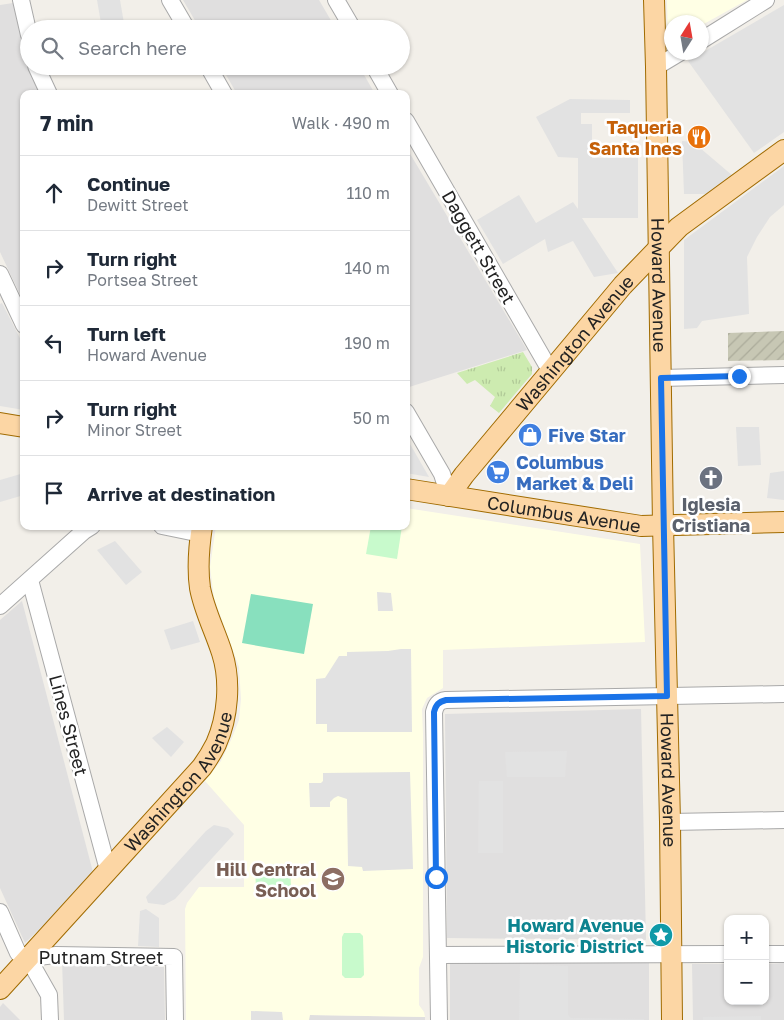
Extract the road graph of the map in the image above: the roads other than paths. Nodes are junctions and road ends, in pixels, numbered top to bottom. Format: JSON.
{"nodes":[{"id":1,"x":21,"y":0,"type":"edge"},
{"id":2,"x":170,"y":0,"type":"edge"},
{"id":3,"x":336,"y":0,"type":"edge"},
{"id":4,"x":654,"y":0,"type":"edge"},
{"id":5,"x":766,"y":0,"type":"edge"},
{"id":6,"x":26,"y":20,"type":"edge"},
{"id":7,"x":182,"y":20,"type":"edge"},
{"id":8,"x":348,"y":20,"type":"edge"},
{"id":9,"x":709,"y":36,"type":"edge"},
{"id":10,"x":667,"y":60,"type":"edge"},
{"id":11,"x":656,"y":67,"type":"junction"},
{"id":12,"x":40,"y":75,"type":"edge"},
{"id":13,"x":213,"y":75,"type":"edge"},
{"id":14,"x":379,"y":75,"type":"edge"},
{"id":15,"x":47,"y":90,"type":"edge"},
{"id":16,"x":222,"y":90,"type":"edge"},
{"id":17,"x":388,"y":90,"type":"edge"},
{"id":18,"x":410,"y":128,"type":"edge"},
{"id":19,"x":784,"y":150,"type":"edge"},
{"id":20,"x":659,"y":248,"type":"junction"},
{"id":21,"x":0,"y":274,"type":"edge"},
{"id":22,"x":20,"y":316,"type":"edge"},
{"id":23,"x":550,"y":372,"type":"junction"},
{"id":24,"x":784,"y":375,"type":"edge"},
{"id":25,"x":661,"y":378,"type":"junction"},
{"id":26,"x":410,"y":419,"type":"edge"},
{"id":27,"x":0,"y":423,"type":"edge"},
{"id":28,"x":20,"y":426,"type":"edge"},
{"id":29,"x":410,"y":490,"type":"edge"},
{"id":30,"x":448,"y":496,"type":"junction"},
{"id":31,"x":784,"y":522,"type":"edge"},
{"id":32,"x":663,"y":525,"type":"junction"},
{"id":33,"x":86,"y":530,"type":"edge"},
{"id":34,"x":182,"y":530,"type":"edge"},
{"id":35,"x":201,"y":530,"type":"edge"},
{"id":36,"x":30,"y":580,"type":"junction"},
{"id":37,"x":0,"y":606,"type":"edge"},
{"id":38,"x":784,"y":694,"type":"edge"},
{"id":39,"x":667,"y":696,"type":"junction"},
{"id":40,"x":784,"y":820,"type":"edge"},
{"id":41,"x":670,"y":822,"type":"junction"},
{"id":42,"x":108,"y":870,"type":"junction"},
{"id":43,"x":0,"y":912,"type":"edge"},
{"id":44,"x":671,"y":954,"type":"junction"},
{"id":45,"x":724,"y":954,"type":"edge"},
{"id":46,"x":769,"y":954,"type":"edge"},
{"id":47,"x":784,"y":954,"type":"edge"},
{"id":48,"x":438,"y":955,"type":"junction"},
{"id":49,"x":28,"y":958,"type":"junction"},
{"id":50,"x":0,"y":989,"type":"edge"},
{"id":51,"x":50,"y":1020,"type":"edge"},
{"id":52,"x":175,"y":1020,"type":"edge"},
{"id":53,"x":439,"y":1020,"type":"edge"},
{"id":54,"x":672,"y":1020,"type":"edge"}],
"edges":[{"from":1,"to":6,"type":"street"},
{"from":2,"to":7,"type":"street"},
{"from":3,"to":8,"type":"street"},
{"from":4,"to":11,"type":"main road","name":"Howard Avenue"},
{"from":5,"to":9,"type":"street"},
{"from":10,"to":11,"type":"street"},
{"from":11,"to":20,"type":"main road","name":"Howard Avenue"},
{"from":12,"to":15,"type":"street"},
{"from":13,"to":16,"type":"street"},
{"from":14,"to":17,"type":"street"},
{"from":18,"to":23,"type":"street","name":"Daggett Street"},
{"from":19,"to":20,"type":"main road","name":"Washington Avenue"},
{"from":20,"to":23,"type":"main road","name":"Washington Avenue"},
{"from":20,"to":25,"type":"main road","name":"Howard Avenue"},
{"from":21,"to":22,"type":"street"},
{"from":23,"to":30,"type":"main road","name":"Washington Avenue"},
{"from":24,"to":25,"type":"street"},
{"from":25,"to":32,"type":"main road","name":"Howard Avenue"},
{"from":26,"to":30,"type":"street"},
{"from":27,"to":28,"type":"main road"},
{"from":29,"to":30,"type":"main road","name":"Columbus Avenue"},
{"from":30,"to":32,"type":"main road","name":"Columbus Avenue"},
{"from":31,"to":32,"type":"main road","name":"Columbus Avenue"},
{"from":32,"to":39,"type":"main road","name":"Howard Avenue"},
{"from":33,"to":36,"type":"street"},
{"from":34,"to":35,"type":"street"},
{"from":35,"to":42,"type":"main road","name":"Washington Avenue"},
{"from":36,"to":37,"type":"street"},
{"from":36,"to":42,"type":"street","name":"Lines Street"},
{"from":38,"to":39,"type":"street"},
{"from":39,"to":41,"type":"main road","name":"Howard Avenue"},
{"from":39,"to":48,"type":"street"},
{"from":40,"to":41,"type":"street"},
{"from":41,"to":44,"type":"main road","name":"Howard Avenue"},
{"from":42,"to":49,"type":"main road","name":"Washington Avenue"},
{"from":43,"to":49,"type":"street"},
{"from":44,"to":45,"type":"street"},
{"from":44,"to":48,"type":"street"},
{"from":44,"to":54,"type":"main road","name":"Howard Avenue"},
{"from":46,"to":47,"type":"street"},
{"from":48,"to":53,"type":"street"},
{"from":49,"to":50,"type":"main road","name":"Washington Avenue"},
{"from":49,"to":51,"type":"street"},
{"from":49,"to":52,"type":"street","name":"Putnam Street"}]}
